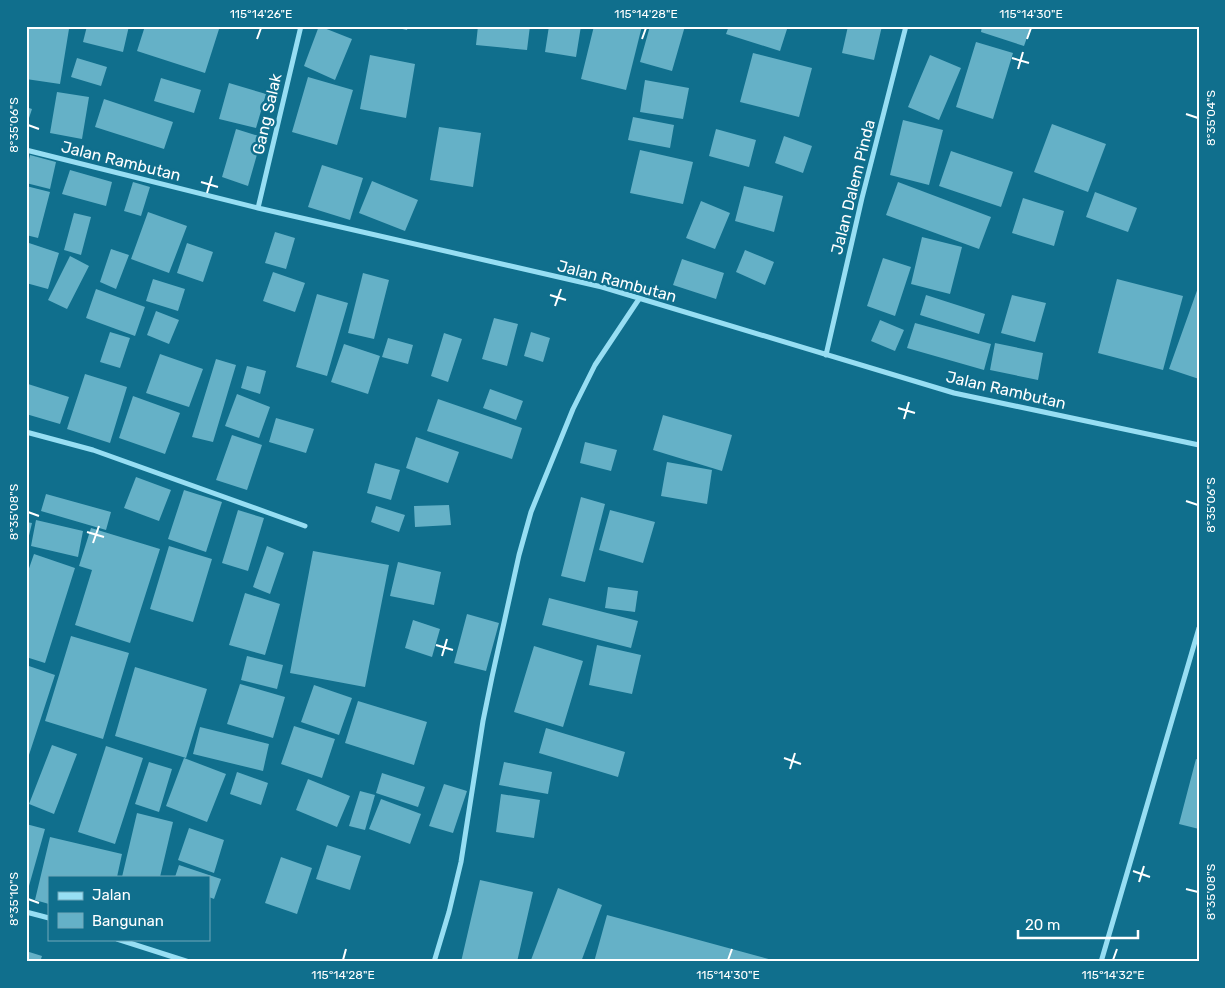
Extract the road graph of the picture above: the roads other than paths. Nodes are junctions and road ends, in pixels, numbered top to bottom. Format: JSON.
{"nodes":[{"id":1,"x":301,"y":26,"type":"edge"},
{"id":2,"x":906,"y":26,"type":"edge"},
{"id":3,"x":26,"y":150,"type":"edge"},
{"id":4,"x":258,"y":208,"type":"junction"},
{"id":5,"x":639,"y":299,"type":"junction"},
{"id":6,"x":826,"y":355,"type":"junction"},
{"id":7,"x":26,"y":432,"type":"edge"},
{"id":8,"x":1199,"y":445,"type":"edge"},
{"id":9,"x":305,"y":526,"type":"dead end"},
{"id":10,"x":1199,"y":628,"type":"edge"},
{"id":11,"x":26,"y":912,"type":"edge"},
{"id":12,"x":48,"y":918,"type":"edge"},
{"id":13,"x":120,"y":940,"type":"edge"},
{"id":14,"x":189,"y":962,"type":"edge"},
{"id":15,"x":434,"y":962,"type":"edge"},
{"id":16,"x":1100,"y":962,"type":"edge"}],
"edges":[{"from":1,"to":4,"type":"street","name":"Gang Salak"},
{"from":2,"to":6,"type":"street","name":"Jalan Dalem Pinda"},
{"from":3,"to":4,"type":"street","name":"Jalan Rambutan"},
{"from":4,"to":5,"type":"street","name":"Jalan Rambutan"},
{"from":5,"to":6,"type":"street","name":"Jalan Rambutan"},
{"from":5,"to":15,"type":"street"},
{"from":6,"to":8,"type":"street","name":"Jalan Rambutan"},
{"from":7,"to":9,"type":"street"},
{"from":10,"to":16,"type":"street"},
{"from":11,"to":12,"type":"street"},
{"from":13,"to":14,"type":"street"}]}
